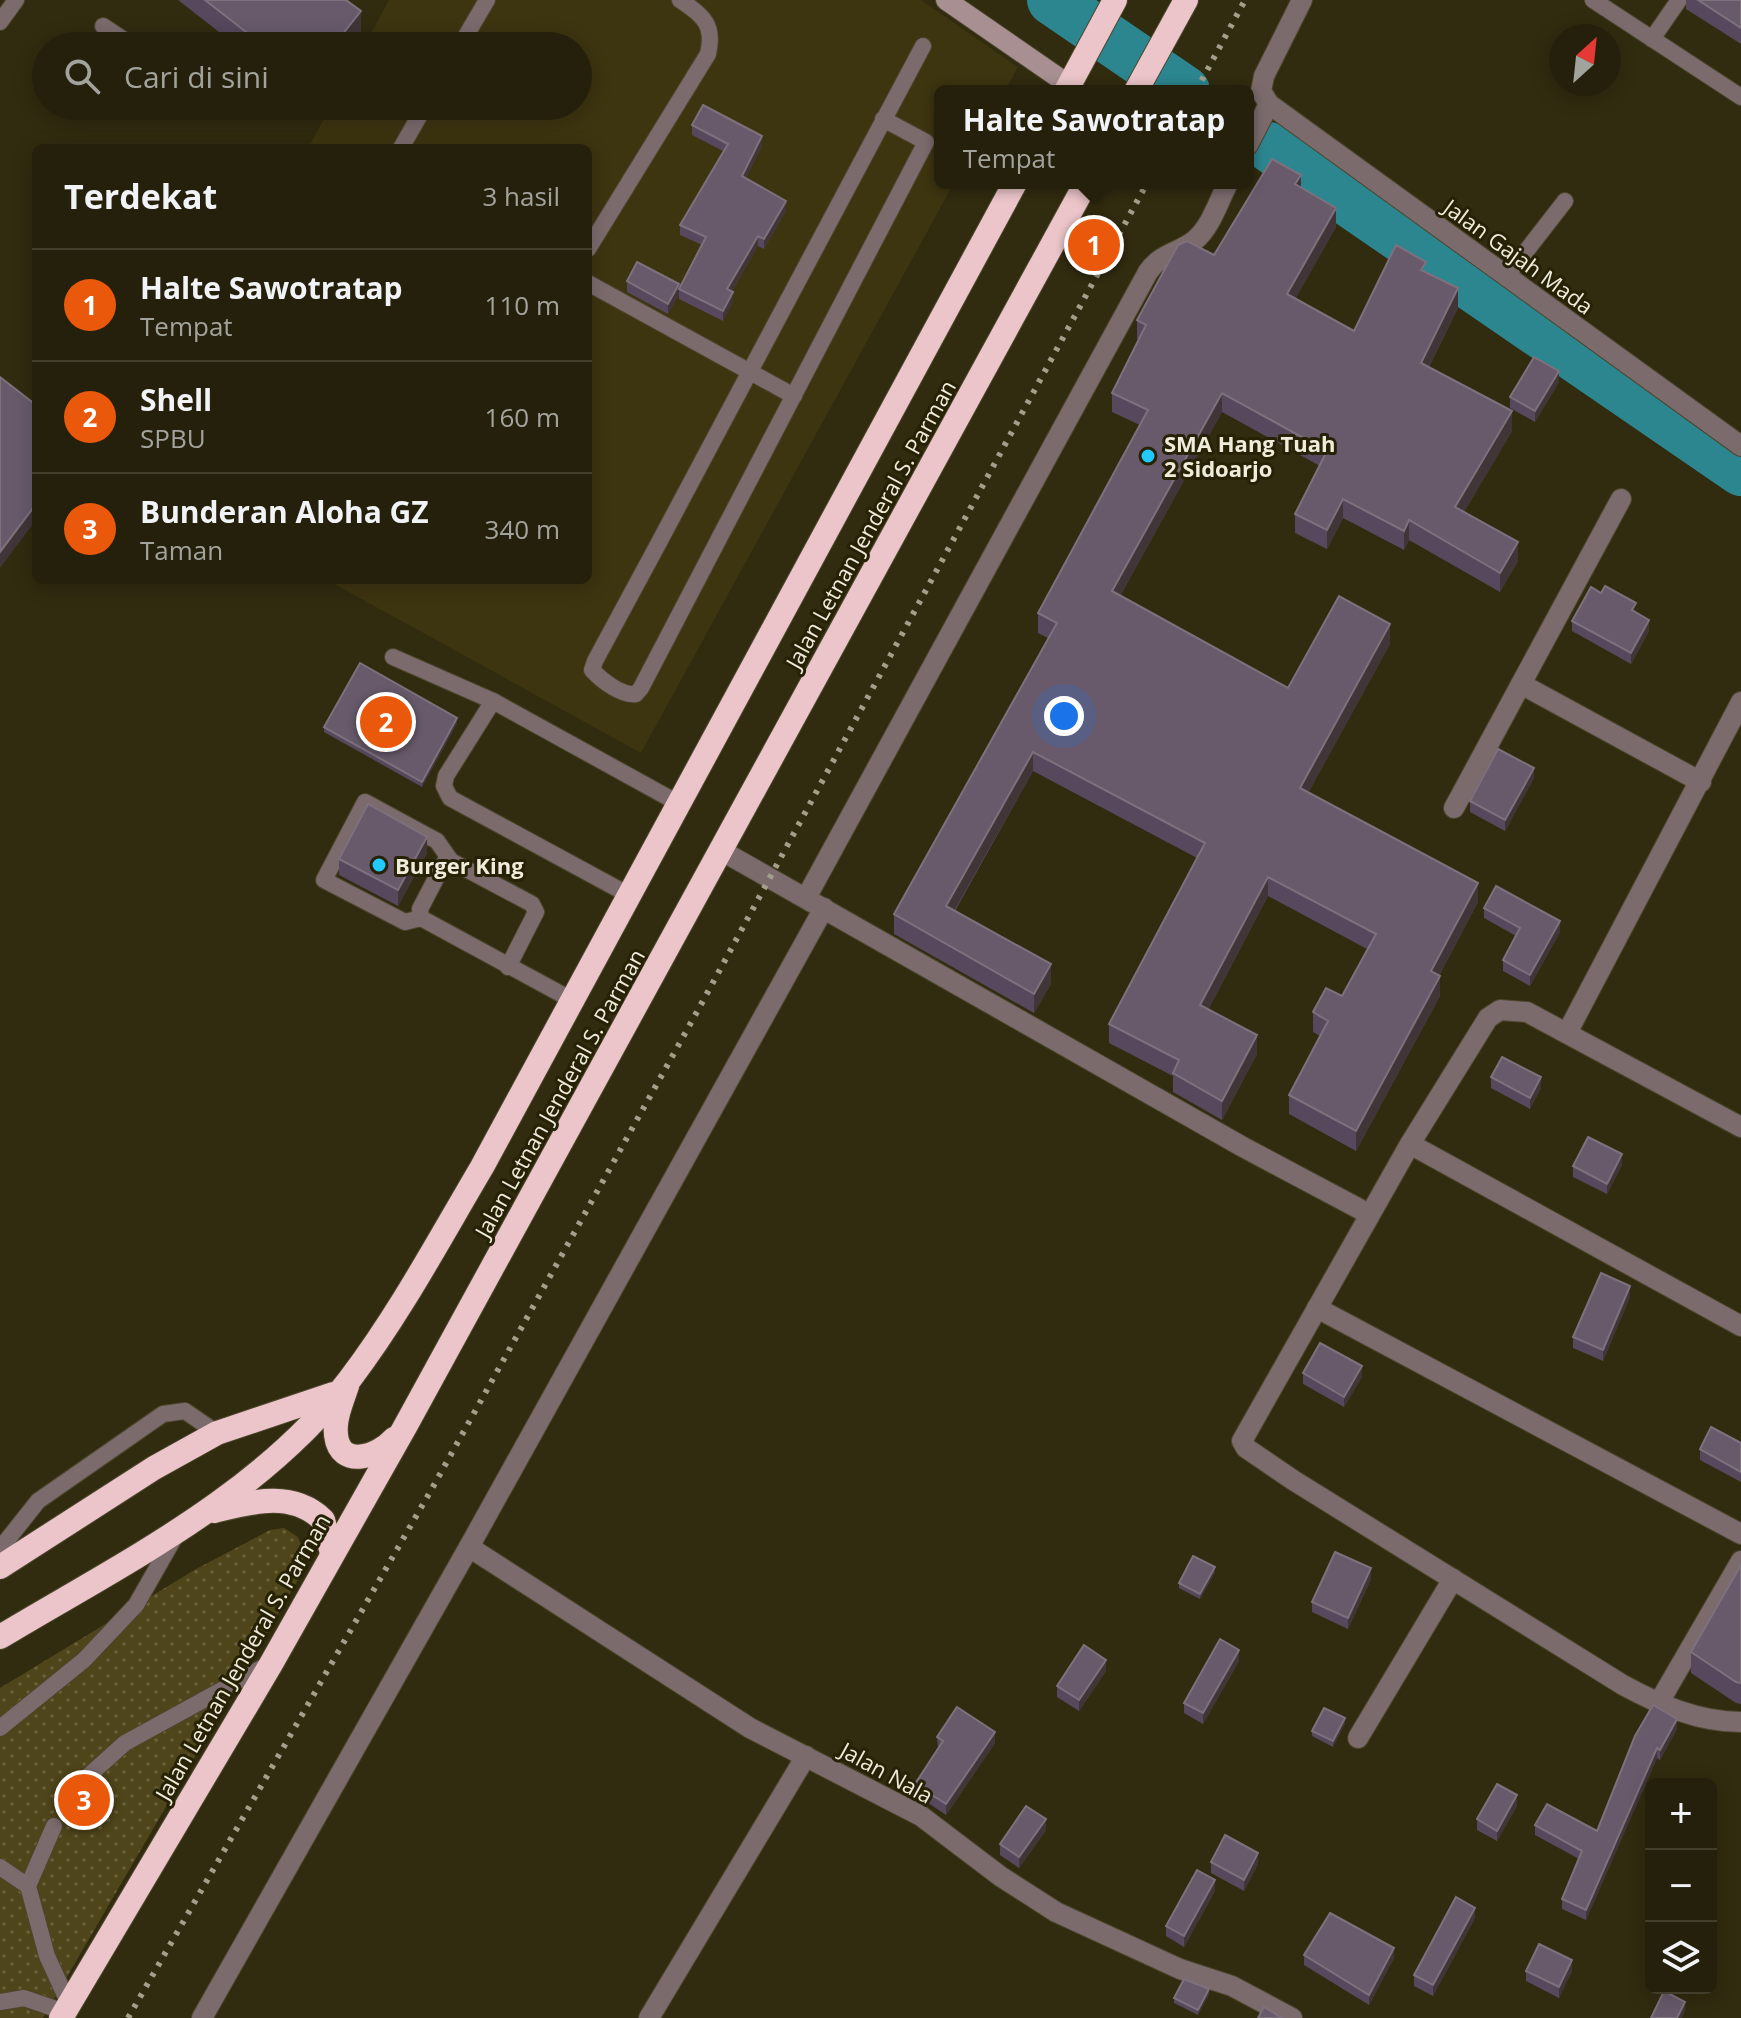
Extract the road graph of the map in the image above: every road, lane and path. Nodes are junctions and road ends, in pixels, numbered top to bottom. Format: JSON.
{"nodes":[{"id":1,"x":16,"y":0,"type":"edge"},
{"id":2,"x":487,"y":0,"type":"edge"},
{"id":3,"x":680,"y":0,"type":"edge"},
{"id":4,"x":946,"y":0,"type":"edge"},
{"id":5,"x":1115,"y":0,"type":"edge"},
{"id":6,"x":1186,"y":0,"type":"edge"},
{"id":7,"x":1302,"y":0,"type":"edge"},
{"id":8,"x":1593,"y":0,"type":"edge"},
{"id":9,"x":1679,"y":0,"type":"edge"},
{"id":10,"x":0,"y":22,"type":"edge"},
{"id":11,"x":103,"y":26,"type":"dead end"},
{"id":12,"x":112,"y":32,"type":"edge"},
{"id":13,"x":468,"y":32,"type":"edge"},
{"id":14,"x":1652,"y":39,"type":"junction"},
{"id":15,"x":923,"y":46,"type":"dead end"},
{"id":16,"x":1063,"y":85,"type":"edge"},
{"id":17,"x":1069,"y":85,"type":"edge"},
{"id":18,"x":1140,"y":85,"type":"edge"},
{"id":19,"x":1741,"y":97,"type":"edge"},
{"id":20,"x":1269,"y":104,"type":"junction"},
{"id":21,"x":883,"y":119,"type":"junction"},
{"id":22,"x":417,"y":120,"type":"edge"},
{"id":23,"x":1254,"y":133,"type":"edge"},
{"id":24,"x":403,"y":144,"type":"edge"},
{"id":25,"x":1012,"y":189,"type":"edge"},
{"id":26,"x":1083,"y":189,"type":"edge"},
{"id":27,"x":1225,"y":189,"type":"edge"},
{"id":28,"x":1565,"y":201,"type":"dead end"},
{"id":29,"x":592,"y":242,"type":"edge"},
{"id":30,"x":1506,"y":277,"type":"junction"},
{"id":31,"x":592,"y":285,"type":"edge"},
{"id":32,"x":752,"y":373,"type":"junction"},
{"id":33,"x":794,"y":396,"type":"junction"},
{"id":34,"x":1741,"y":446,"type":"edge"},
{"id":35,"x":1621,"y":499,"type":"dead end"},
{"id":36,"x":393,"y":657,"type":"dead end"},
{"id":37,"x":1521,"y":684,"type":"junction"},
{"id":38,"x":493,"y":701,"type":"junction"},
{"id":39,"x":1741,"y":702,"type":"edge"},
{"id":40,"x":1701,"y":782,"type":"junction"},
{"id":41,"x":678,"y":803,"type":"junction"},
{"id":42,"x":1454,"y":808,"type":"dead end"},
{"id":43,"x":722,"y":851,"type":"junction"},
{"id":44,"x":451,"y":861,"type":"junction"},
{"id":45,"x":629,"y":895,"type":"junction"},
{"id":46,"x":815,"y":903,"type":"junction"},
{"id":47,"x":421,"y":918,"type":"junction"},
{"id":48,"x":508,"y":967,"type":"junction"},
{"id":49,"x":572,"y":1000,"type":"junction"},
{"id":50,"x":1567,"y":1033,"type":"junction"},
{"id":51,"x":1741,"y":1127,"type":"edge"},
{"id":52,"x":1410,"y":1144,"type":"junction"},
{"id":53,"x":1369,"y":1214,"type":"junction"},
{"id":54,"x":1317,"y":1308,"type":"junction"},
{"id":55,"x":1741,"y":1326,"type":"edge"},
{"id":56,"x":342,"y":1387,"type":"junction"},
{"id":57,"x":406,"y":1425,"type":"junction"},
{"id":58,"x":217,"y":1433,"type":"junction"},
{"id":59,"x":207,"y":1512,"type":"junction"},
{"id":60,"x":181,"y":1527,"type":"junction"},
{"id":61,"x":1741,"y":1534,"type":"edge"},
{"id":62,"x":469,"y":1547,"type":"junction"},
{"id":63,"x":0,"y":1549,"type":"edge"},
{"id":64,"x":332,"y":1553,"type":"junction"},
{"id":65,"x":1741,"y":1561,"type":"edge"},
{"id":66,"x":0,"y":1567,"type":"edge"},
{"id":67,"x":1453,"y":1579,"type":"junction"},
{"id":68,"x":0,"y":1637,"type":"edge"},
{"id":69,"x":271,"y":1664,"type":"junction"},
{"id":70,"x":1658,"y":1704,"type":"junction"},
{"id":71,"x":1741,"y":1722,"type":"edge"},
{"id":72,"x":0,"y":1728,"type":"edge"},
{"id":73,"x":1358,"y":1738,"type":"dead end"},
{"id":74,"x":806,"y":1756,"type":"junction"},
{"id":75,"x":76,"y":1787,"type":"dead end"},
{"id":76,"x":54,"y":1826,"type":"dead end"},
{"id":77,"x":0,"y":1867,"type":"edge"},
{"id":78,"x":28,"y":1886,"type":"junction"},
{"id":79,"x":0,"y":2002,"type":"edge"},
{"id":80,"x":65,"y":2012,"type":"edge"},
{"id":81,"x":210,"y":2015,"type":"edge"},
{"id":82,"x":649,"y":2018,"type":"edge"},
{"id":83,"x":1292,"y":2018,"type":"edge"}],
"edges":[{"from":1,"to":10,"type":"lane"},
{"from":2,"to":13,"type":"lane"},
{"from":3,"to":29,"type":"lane"},
{"from":4,"to":16,"type":"street"},
{"from":5,"to":17,"type":"highway"},
{"from":6,"to":18,"type":"highway"},
{"from":7,"to":20,"type":"street"},
{"from":8,"to":14,"type":"lane"},
{"from":9,"to":14,"type":"lane"},
{"from":11,"to":12,"type":"lane"},
{"from":14,"to":19,"type":"lane"},
{"from":15,"to":21,"type":"lane"},
{"from":20,"to":23,"type":"street"},
{"from":20,"to":30,"type":"street","name":"Jalan Gajah Mada"},
{"from":21,"to":32,"type":"lane"},
{"from":21,"to":33,"type":"lane"},
{"from":22,"to":24,"type":"lane"},
{"from":25,"to":41,"type":"highway","name":"Jalan Letnan Jenderal S. Parman"},
{"from":26,"to":43,"type":"highway","name":"Jalan Letnan Jenderal S. Parman"},
{"from":27,"to":46,"type":"street"},
{"from":28,"to":30,"type":"lane"},
{"from":30,"to":34,"type":"street","name":"Jalan Gajah Mada"},
{"from":31,"to":32,"type":"lane"},
{"from":32,"to":33,"type":"lane"},
{"from":32,"to":33,"type":"lane"},
{"from":35,"to":37,"type":"street"},
{"from":36,"to":38,"type":"lane"},
{"from":37,"to":40,"type":"street"},
{"from":37,"to":42,"type":"street"},
{"from":38,"to":41,"type":"lane"},
{"from":38,"to":45,"type":"lane"},
{"from":39,"to":40,"type":"street"},
{"from":40,"to":50,"type":"street"},
{"from":41,"to":45,"type":"highway","name":"Jalan Letnan Jenderal S. Parman"},
{"from":43,"to":46,"type":"street"},
{"from":43,"to":57,"type":"highway","name":"Jalan Letnan Jenderal S. Parman"},
{"from":44,"to":47,"type":"lane"},
{"from":44,"to":47,"type":"lane"},
{"from":44,"to":48,"type":"lane"},
{"from":45,"to":49,"type":"highway","name":"Jalan Letnan Jenderal S. Parman"},
{"from":46,"to":53,"type":"street"},
{"from":46,"to":62,"type":"street"},
{"from":47,"to":48,"type":"lane"},
{"from":48,"to":49,"type":"lane"},
{"from":49,"to":56,"type":"highway","name":"Jalan Letnan Jenderal S. Parman"},
{"from":50,"to":51,"type":"street"},
{"from":50,"to":52,"type":"street"},
{"from":52,"to":53,"type":"street"},
{"from":52,"to":55,"type":"street"},
{"from":53,"to":54,"type":"street"},
{"from":54,"to":61,"type":"street"},
{"from":54,"to":67,"type":"street"},
{"from":56,"to":57,"type":"highway"},
{"from":56,"to":58,"type":"highway"},
{"from":56,"to":59,"type":"highway","name":"Jalan Letnan Jenderal S. Parman"},
{"from":57,"to":64,"type":"highway","name":"Jalan Letnan Jenderal S. Parman"},
{"from":58,"to":63,"type":"lane"},
{"from":58,"to":66,"type":"highway"},
{"from":59,"to":60,"type":"highway","name":"Jalan Letnan Jenderal S. Parman"},
{"from":59,"to":64,"type":"highway"},
{"from":60,"to":68,"type":"highway","name":"Jalan Letnan Jenderal S. Parman"},
{"from":60,"to":72,"type":"lane"},
{"from":62,"to":74,"type":"street","name":"Jalan Nala"},
{"from":62,"to":81,"type":"street"},
{"from":64,"to":69,"type":"highway","name":"Jalan Letnan Jenderal S. Parman"},
{"from":65,"to":70,"type":"street"},
{"from":67,"to":70,"type":"street"},
{"from":67,"to":73,"type":"street"},
{"from":69,"to":75,"type":"lane"},
{"from":69,"to":80,"type":"highway","name":"Jalan Letnan Jenderal S. Parman"},
{"from":70,"to":71,"type":"street"},
{"from":74,"to":82,"type":"street"},
{"from":74,"to":83,"type":"street","name":"Jalan Nala"},
{"from":76,"to":78,"type":"lane"},
{"from":77,"to":78,"type":"lane"},
{"from":78,"to":80,"type":"lane"},
{"from":79,"to":80,"type":"lane"}]}
